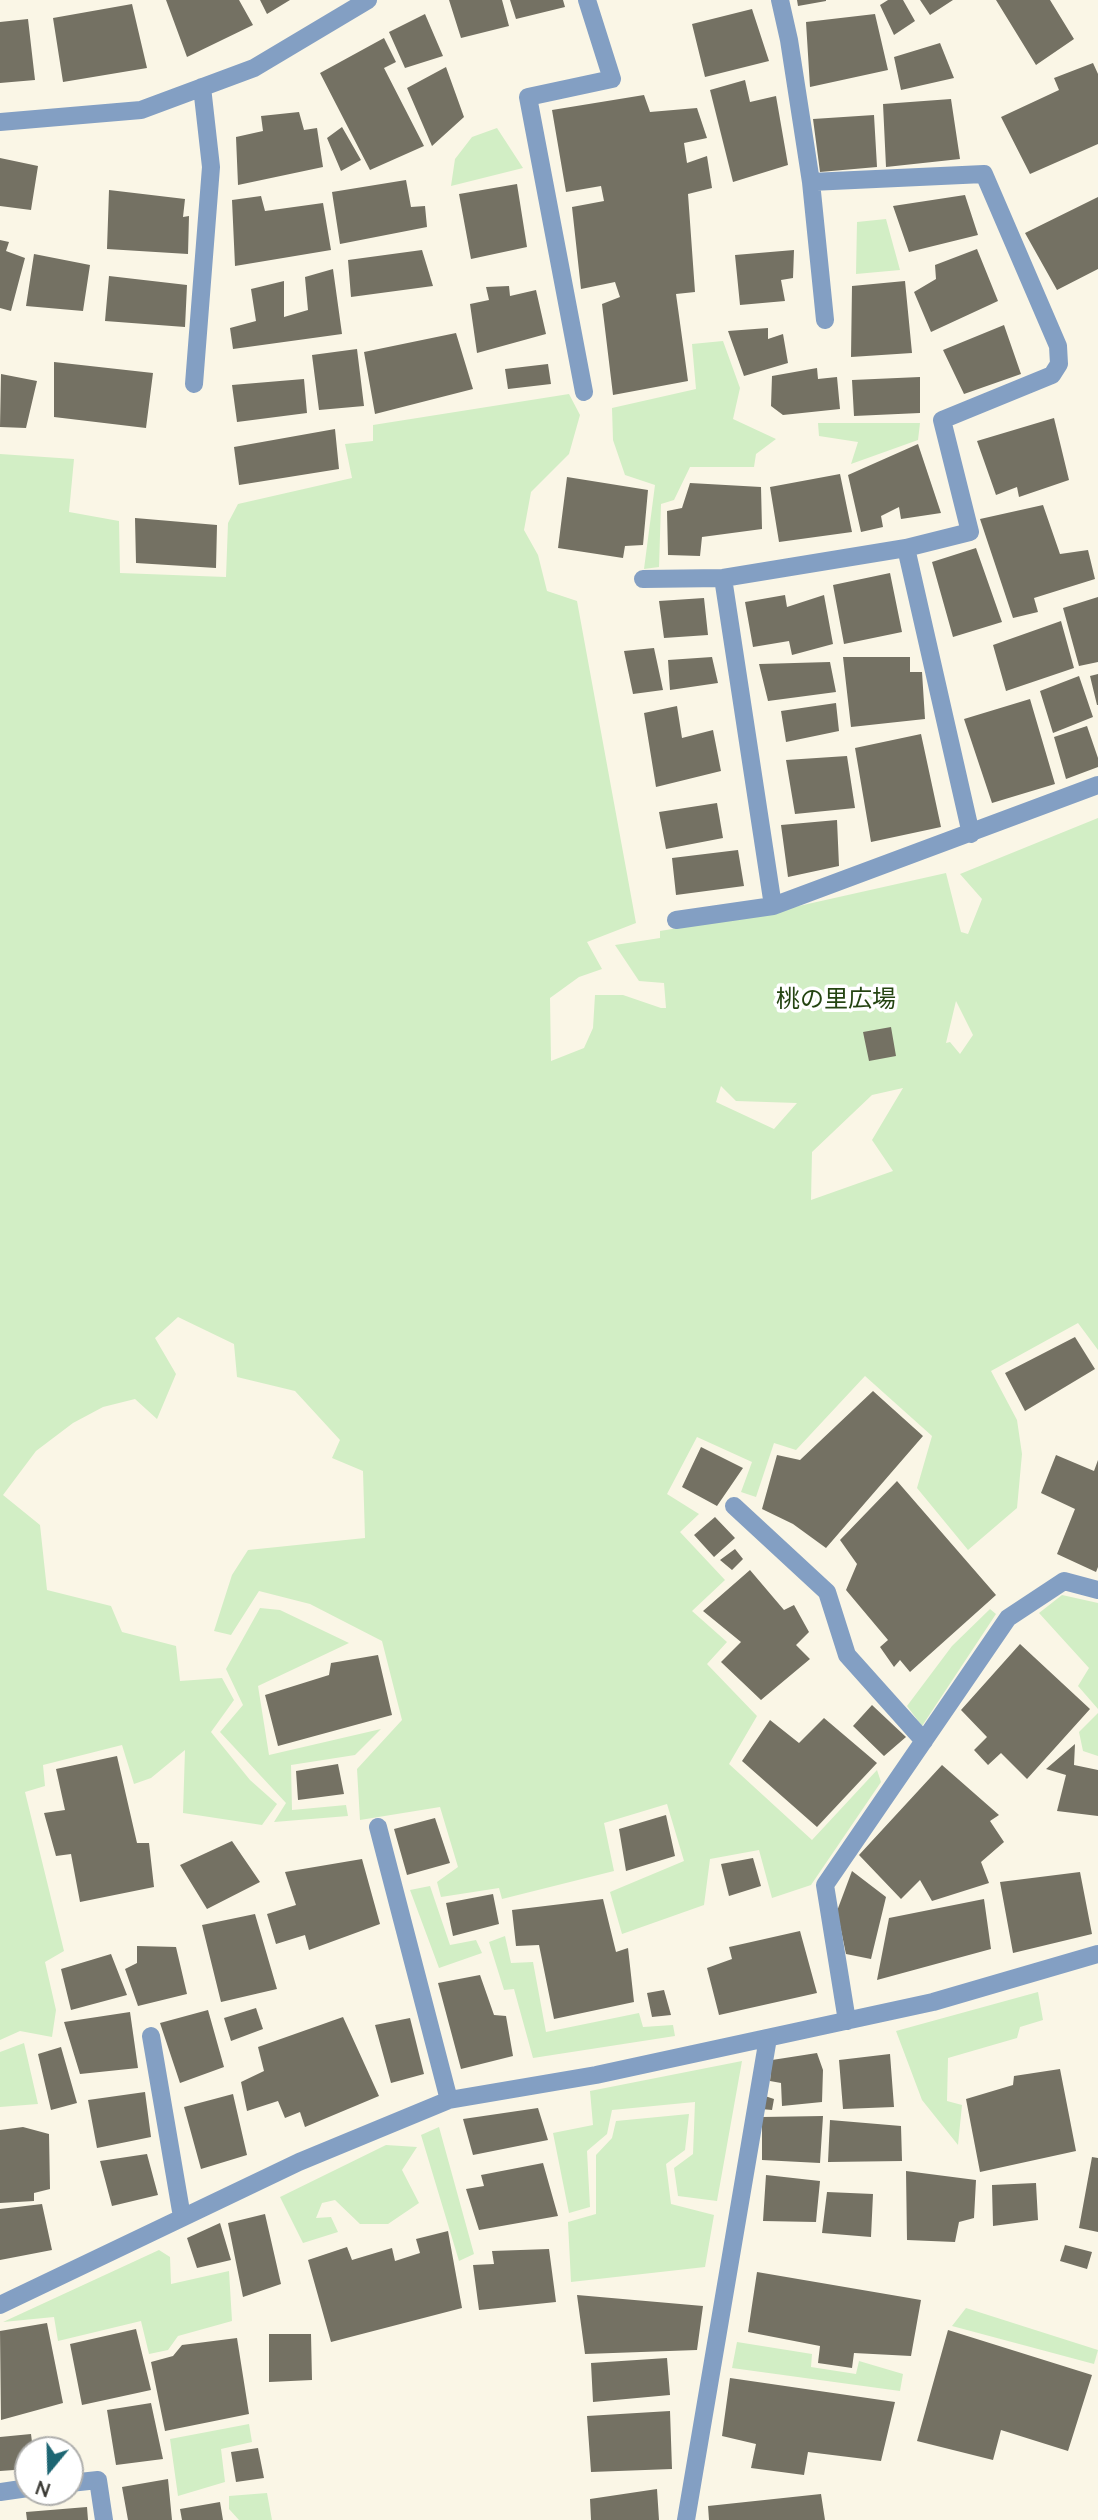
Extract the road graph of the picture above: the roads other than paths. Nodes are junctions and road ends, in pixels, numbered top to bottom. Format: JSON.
{"nodes":[{"id":1,"x":368,"y":0,"type":"edge"},
{"id":2,"x":587,"y":0,"type":"edge"},
{"id":3,"x":780,"y":0,"type":"edge"},
{"id":4,"x":202,"y":87,"type":"junction"},
{"id":5,"x":0,"y":122,"type":"edge"},
{"id":6,"x":811,"y":182,"type":"junction"},
{"id":7,"x":824,"y":320,"type":"dead end"},
{"id":8,"x":194,"y":384,"type":"dead end"},
{"id":9,"x":584,"y":392,"type":"dead end"},
{"id":10,"x":906,"y":548,"type":"junction"},
{"id":11,"x":723,"y":578,"type":"junction"},
{"id":12,"x":643,"y":579,"type":"dead end"},
{"id":13,"x":1098,"y":785,"type":"edge"},
{"id":14,"x":971,"y":834,"type":"junction"},
{"id":15,"x":773,"y":906,"type":"junction"},
{"id":16,"x":676,"y":920,"type":"dead end"},
{"id":17,"x":734,"y":1506,"type":"dead end"},
{"id":18,"x":1098,"y":1590,"type":"edge"},
{"id":19,"x":924,"y":1741,"type":"junction"},
{"id":20,"x":378,"y":1827,"type":"dead end"},
{"id":21,"x":1098,"y":1954,"type":"edge"},
{"id":22,"x":847,"y":2021,"type":"junction"},
{"id":23,"x":150,"y":2036,"type":"dead end"},
{"id":24,"x":768,"y":2038,"type":"junction"},
{"id":25,"x":449,"y":2100,"type":"junction"},
{"id":26,"x":182,"y":2217,"type":"junction"},
{"id":27,"x":0,"y":2305,"type":"edge"},
{"id":28,"x":84,"y":2482,"type":"edge"},
{"id":29,"x":104,"y":2520,"type":"edge"},
{"id":30,"x":686,"y":2520,"type":"edge"}],
"edges":[{"from":1,"to":4,"type":"street"},
{"from":2,"to":9,"type":"street"},
{"from":3,"to":6,"type":"street"},
{"from":4,"to":5,"type":"street"},
{"from":4,"to":8,"type":"street"},
{"from":6,"to":7,"type":"street"},
{"from":6,"to":10,"type":"street"},
{"from":10,"to":11,"type":"street"},
{"from":10,"to":14,"type":"street"},
{"from":11,"to":12,"type":"street"},
{"from":11,"to":15,"type":"street"},
{"from":13,"to":14,"type":"street"},
{"from":14,"to":15,"type":"street"},
{"from":15,"to":16,"type":"street"},
{"from":17,"to":19,"type":"street"},
{"from":18,"to":19,"type":"street"},
{"from":19,"to":22,"type":"street"},
{"from":20,"to":25,"type":"street"},
{"from":21,"to":22,"type":"street"},
{"from":22,"to":24,"type":"street"},
{"from":23,"to":26,"type":"street"},
{"from":24,"to":25,"type":"street"},
{"from":24,"to":30,"type":"street"},
{"from":25,"to":26,"type":"street"},
{"from":26,"to":27,"type":"street"},
{"from":28,"to":29,"type":"street"}]}
